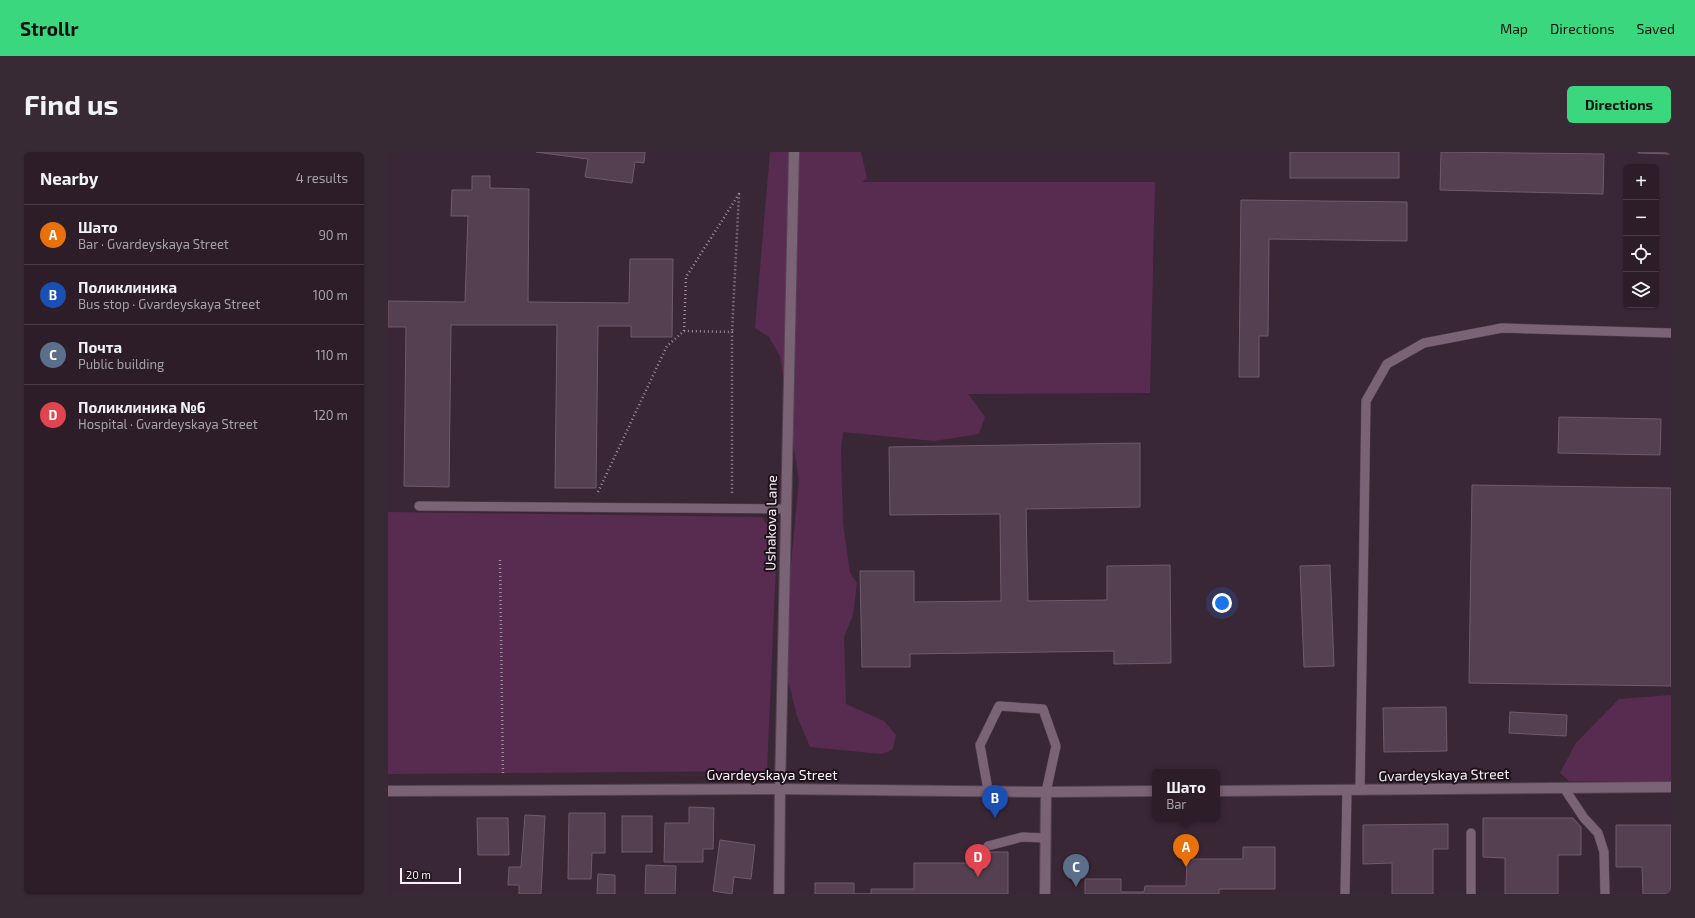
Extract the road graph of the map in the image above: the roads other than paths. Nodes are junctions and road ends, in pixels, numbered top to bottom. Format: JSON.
{"nodes":[{"id":1,"x":794,"y":152,"type":"edge"},
{"id":2,"x":1671,"y":333,"type":"edge"},
{"id":3,"x":420,"y":506,"type":"dead end"},
{"id":4,"x":786,"y":509,"type":"junction"},
{"id":5,"x":1671,"y":787,"type":"edge"},
{"id":6,"x":1564,"y":788,"type":"junction"},
{"id":7,"x":780,"y":789,"type":"junction"},
{"id":8,"x":988,"y":790,"type":"junction"},
{"id":9,"x":1347,"y":790,"type":"junction"},
{"id":10,"x":1360,"y":790,"type":"junction"},
{"id":11,"x":388,"y":791,"type":"edge"},
{"id":12,"x":1152,"y":791,"type":"edge"},
{"id":13,"x":1220,"y":791,"type":"edge"},
{"id":14,"x":1046,"y":792,"type":"junction"},
{"id":15,"x":1471,"y":833,"type":"dead end"},
{"id":16,"x":1046,"y":838,"type":"junction"},
{"id":17,"x":988,"y":846,"type":"dead end"},
{"id":18,"x":779,"y":894,"type":"edge"},
{"id":19,"x":1045,"y":894,"type":"edge"},
{"id":20,"x":1345,"y":894,"type":"edge"},
{"id":21,"x":1471,"y":894,"type":"edge"},
{"id":22,"x":1605,"y":894,"type":"edge"}],
"edges":[{"from":1,"to":4,"type":"street","name":"Ushakova Lane"},
{"from":2,"to":10,"type":"lane"},
{"from":3,"to":4,"type":"lane"},
{"from":4,"to":7,"type":"street","name":"Ushakova Lane"},
{"from":5,"to":6,"type":"street","name":"Gvardeyskaya Street"},
{"from":6,"to":10,"type":"street","name":"Gvardeyskaya Street"},
{"from":6,"to":22,"type":"lane"},
{"from":7,"to":8,"type":"street","name":"Gvardeyskaya Street"},
{"from":7,"to":11,"type":"street","name":"Gvardeyskaya Street"},
{"from":7,"to":18,"type":"street","name":"Ushakova Lane"},
{"from":8,"to":14,"type":"street","name":"Gvardeyskaya Street"},
{"from":8,"to":14,"type":"lane"},
{"from":9,"to":10,"type":"street","name":"Gvardeyskaya Street"},
{"from":9,"to":13,"type":"street","name":"Gvardeyskaya Street"},
{"from":9,"to":20,"type":"lane"},
{"from":12,"to":14,"type":"street","name":"Gvardeyskaya Street"},
{"from":14,"to":16,"type":"street"},
{"from":15,"to":21,"type":"lane"},
{"from":16,"to":17,"type":"lane"},
{"from":16,"to":19,"type":"street"}]}
